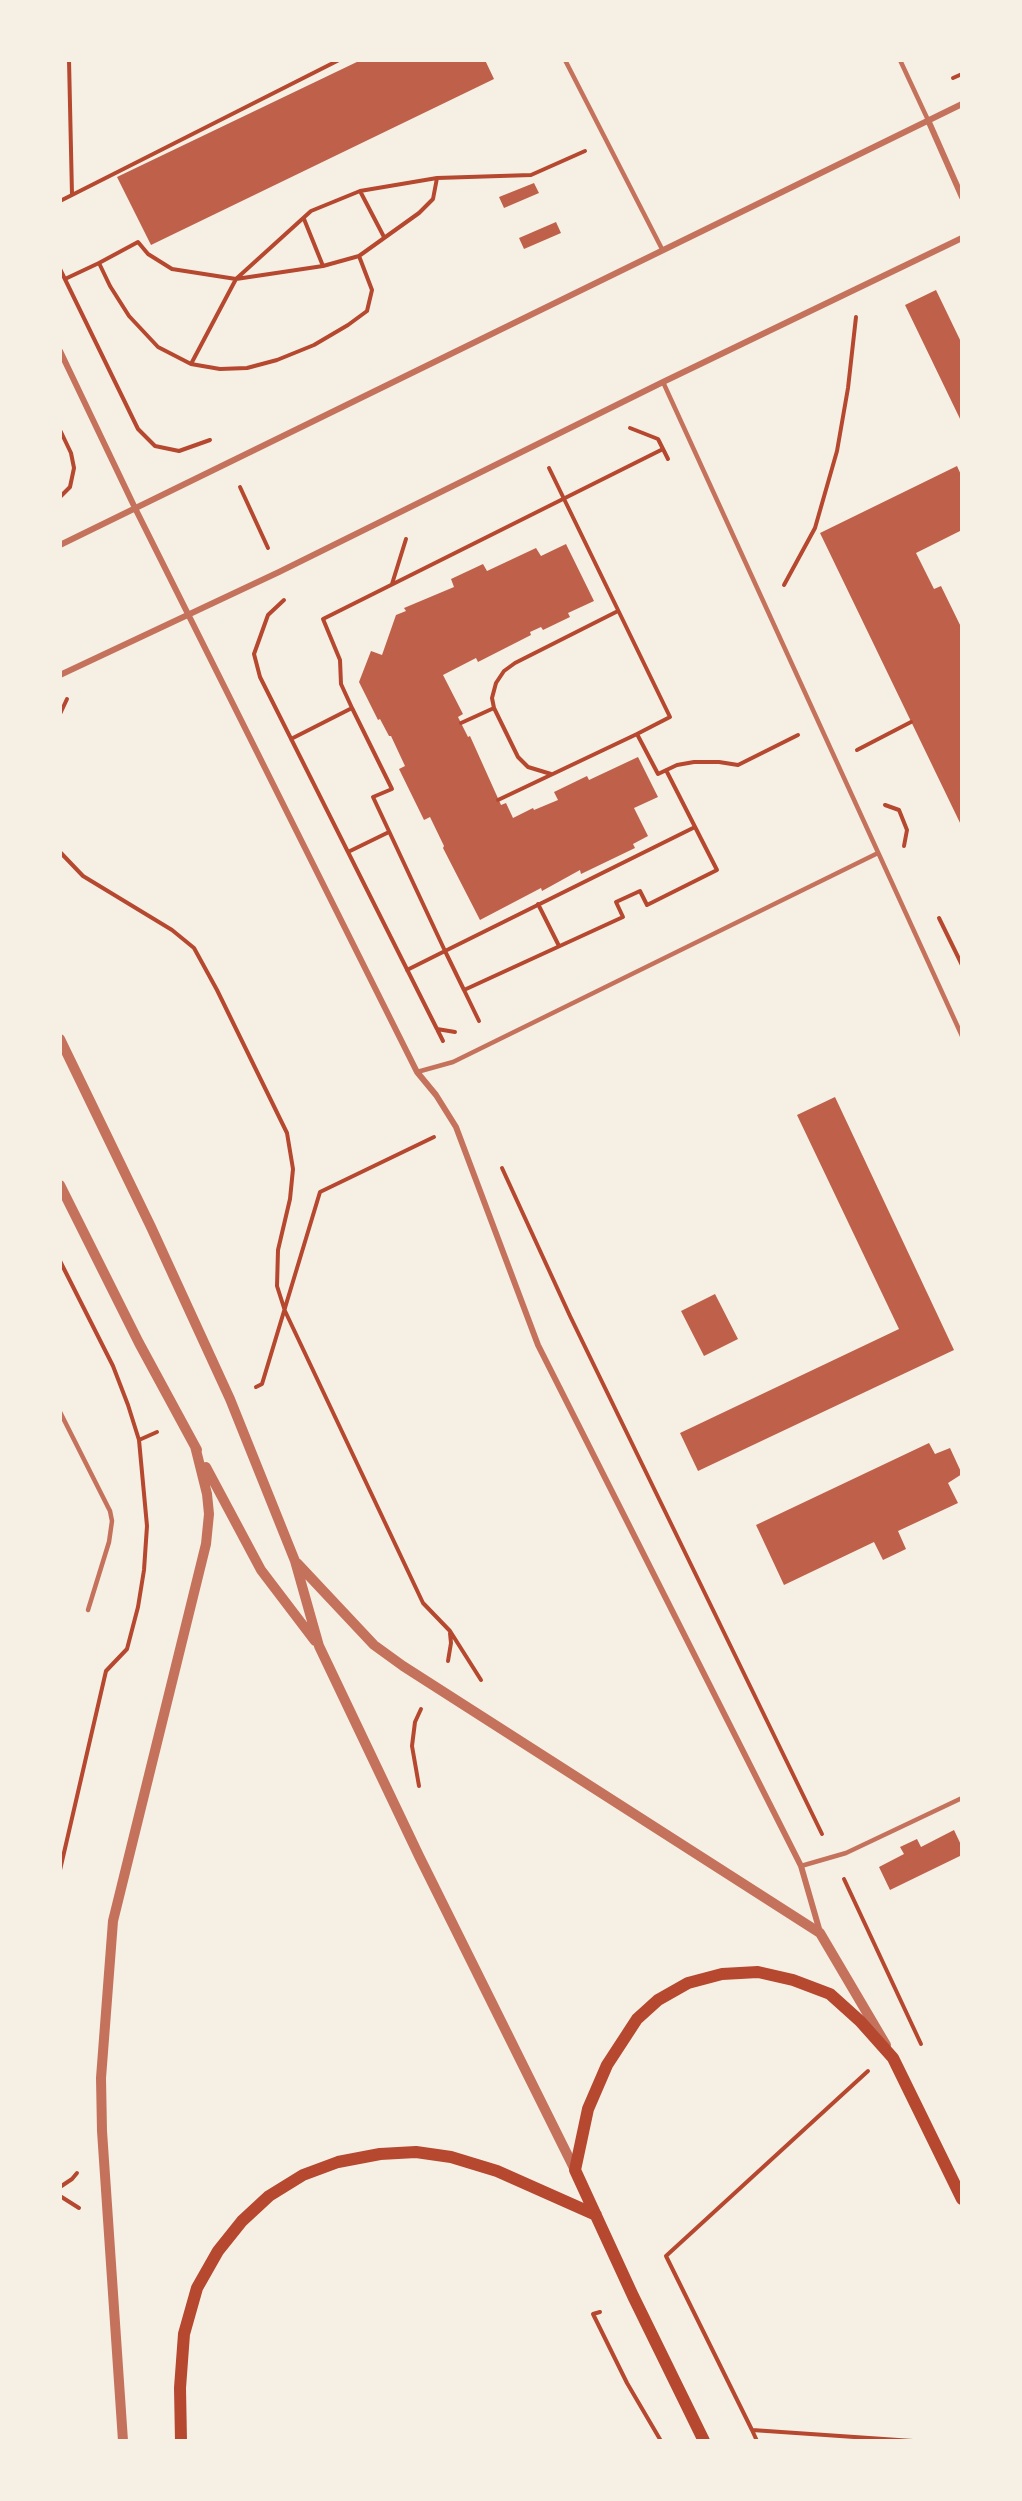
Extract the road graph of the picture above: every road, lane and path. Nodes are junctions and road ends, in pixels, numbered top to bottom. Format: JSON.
{"nodes":[{"id":1,"x":69,"y":60,"type":"edge"},
{"id":2,"x":339,"y":60,"type":"edge"},
{"id":3,"x":565,"y":60,"type":"edge"},
{"id":4,"x":900,"y":60,"type":"edge"},
{"id":5,"x":962,"y":74,"type":"edge"},
{"id":6,"x":917,"y":95,"type":"junction"},
{"id":7,"x":962,"y":104,"type":"edge"},
{"id":8,"x":928,"y":120,"type":"junction"},
{"id":9,"x":593,"y":148,"type":"dead end"},
{"id":10,"x":437,"y":178,"type":"junction"},
{"id":11,"x":360,"y":191,"type":"junction"},
{"id":12,"x":72,"y":195,"type":"junction"},
{"id":13,"x":962,"y":197,"type":"edge"},
{"id":14,"x":60,"y":201,"type":"edge"},
{"id":15,"x":304,"y":219,"type":"junction"},
{"id":16,"x":384,"y":237,"type":"junction"},
{"id":17,"x":962,"y":238,"type":"edge"},
{"id":18,"x":662,"y":249,"type":"junction"},
{"id":19,"x":358,"y":256,"type":"junction"},
{"id":20,"x":99,"y":263,"type":"junction"},
{"id":21,"x":323,"y":266,"type":"junction"},
{"id":22,"x":60,"y":268,"type":"edge"},
{"id":23,"x":65,"y":279,"type":"junction"},
{"id":24,"x":236,"y":279,"type":"junction"},
{"id":25,"x":867,"y":312,"type":"dead end"},
{"id":26,"x":856,"y":317,"type":"junction"},
{"id":27,"x":846,"y":322,"type":"dead end"},
{"id":28,"x":60,"y":351,"type":"edge"},
{"id":29,"x":191,"y":364,"type":"junction"},
{"id":30,"x":663,"y":382,"type":"junction"},
{"id":31,"x":674,"y":406,"type":"junction"},
{"id":32,"x":629,"y":428,"type":"junction"},
{"id":33,"x":60,"y":430,"type":"edge"},
{"id":34,"x":619,"y":433,"type":"dead end"},
{"id":35,"x":663,"y":449,"type":"junction"},
{"id":36,"x":668,"y":460,"type":"dead end"},
{"id":37,"x":229,"y":462,"type":"junction"},
{"id":38,"x":559,"y":462,"type":"dead end"},
{"id":39,"x":549,"y":467,"type":"junction"},
{"id":40,"x":539,"y":472,"type":"dead end"},
{"id":41,"x":60,"y":497,"type":"edge"},
{"id":42,"x":564,"y":498,"type":"junction"},
{"id":43,"x":135,"y":508,"type":"junction"},
{"id":44,"x":396,"y":543,"type":"dead end"},
{"id":45,"x":60,"y":544,"type":"edge"},
{"id":46,"x":279,"y":572,"type":"junction"},
{"id":47,"x":392,"y":584,"type":"junction"},
{"id":48,"x":780,"y":591,"type":"dead end"},
{"id":49,"x":618,"y":611,"type":"junction"},
{"id":50,"x":188,"y":615,"type":"junction"},
{"id":51,"x":60,"y":675,"type":"edge"},
{"id":52,"x":352,"y":708,"type":"junction"},
{"id":53,"x":494,"y":708,"type":"junction"},
{"id":54,"x":911,"y":722,"type":"dead end"},
{"id":55,"x":461,"y":723,"type":"dead end"},
{"id":56,"x":795,"y":724,"type":"dead end"},
{"id":57,"x":637,"y":734,"type":"junction"},
{"id":58,"x":291,"y":739,"type":"junction"},
{"id":59,"x":857,"y":750,"type":"dead end"},
{"id":60,"x":666,"y":770,"type":"junction"},
{"id":61,"x":552,"y":774,"type":"junction"},
{"id":62,"x":498,"y":800,"type":"dead end"},
{"id":63,"x":695,"y":827,"type":"junction"},
{"id":64,"x":389,"y":832,"type":"junction"},
{"id":65,"x":60,"y":852,"type":"edge"},
{"id":66,"x":348,"y":852,"type":"junction"},
{"id":67,"x":878,"y":853,"type":"junction"},
{"id":68,"x":538,"y":904,"type":"junction"},
{"id":69,"x":559,"y":946,"type":"junction"},
{"id":70,"x":445,"y":951,"type":"junction"},
{"id":71,"x":407,"y":970,"type":"junction"},
{"id":72,"x":464,"y":990,"type":"junction"},
{"id":73,"x":472,"y":1026,"type":"dead end"},
{"id":74,"x":437,"y":1029,"type":"junction"},
{"id":75,"x":465,"y":1029,"type":"dead end"},
{"id":76,"x":962,"y":1036,"type":"edge"},
{"id":77,"x":60,"y":1039,"type":"edge"},
{"id":78,"x":453,"y":1062,"type":"junction"},
{"id":79,"x":417,"y":1072,"type":"junction"},
{"id":80,"x":456,"y":1127,"type":"junction"},
{"id":81,"x":497,"y":1158,"type":"dead end"},
{"id":82,"x":60,"y":1185,"type":"edge"},
{"id":83,"x":285,"y":1311,"type":"junction"},
{"id":84,"x":249,"y":1390,"type":"dead end"},
{"id":85,"x":60,"y":1412,"type":"edge"},
{"id":86,"x":166,"y":1428,"type":"dead end"},
{"id":87,"x":139,"y":1440,"type":"dead end"},
{"id":88,"x":195,"y":1446,"type":"junction"},
{"id":89,"x":295,"y":1561,"type":"junction"},
{"id":90,"x":88,"y":1611,"type":"dead end"},
{"id":91,"x":450,"y":1631,"type":"junction"},
{"id":92,"x":319,"y":1646,"type":"junction"},
{"id":93,"x":484,"y":1684,"type":"dead end"},
{"id":94,"x":433,"y":1686,"type":"junction"},
{"id":95,"x":419,"y":1792,"type":"dead end"},
{"id":96,"x":962,"y":1798,"type":"edge"},
{"id":97,"x":834,"y":1858,"type":"junction"},
{"id":98,"x":801,"y":1866,"type":"junction"},
{"id":99,"x":820,"y":1933,"type":"junction"},
{"id":100,"x":921,"y":2044,"type":"dead end"},
{"id":101,"x":893,"y":2058,"type":"junction"},
{"id":102,"x":872,"y":2068,"type":"dead end"},
{"id":103,"x":575,"y":2170,"type":"junction"},
{"id":104,"x":962,"y":2199,"type":"edge"},
{"id":105,"x":596,"y":2215,"type":"junction"},
{"id":106,"x":600,"y":2312,"type":"dead end"},
{"id":107,"x":752,"y":2430,"type":"junction"},
{"id":108,"x":123,"y":2441,"type":"edge"},
{"id":109,"x":181,"y":2441,"type":"edge"},
{"id":110,"x":661,"y":2441,"type":"edge"},
{"id":111,"x":704,"y":2441,"type":"edge"},
{"id":112,"x":757,"y":2441,"type":"edge"},
{"id":113,"x":913,"y":2441,"type":"edge"}],
"edges":[{"from":1,"to":12,"type":"path"},
{"from":2,"to":12,"type":"path"},
{"from":3,"to":18,"type":"lane"},
{"from":4,"to":6,"type":"lane"},
{"from":5,"to":6,"type":"path"},
{"from":6,"to":8,"type":"lane"},
{"from":7,"to":8,"type":"street"},
{"from":8,"to":13,"type":"street"},
{"from":8,"to":18,"type":"street"},
{"from":9,"to":10,"type":"path"},
{"from":10,"to":11,"type":"path"},
{"from":10,"to":16,"type":"path"},
{"from":11,"to":15,"type":"path"},
{"from":11,"to":16,"type":"path"},
{"from":12,"to":14,"type":"path"},
{"from":15,"to":21,"type":"path"},
{"from":15,"to":24,"type":"path"},
{"from":16,"to":19,"type":"path"},
{"from":17,"to":30,"type":"street"},
{"from":18,"to":37,"type":"street"},
{"from":19,"to":21,"type":"path"},
{"from":19,"to":29,"type":"path"},
{"from":20,"to":23,"type":"path"},
{"from":20,"to":24,"type":"path"},
{"from":20,"to":29,"type":"path"},
{"from":21,"to":24,"type":"path"},
{"from":22,"to":23,"type":"path"},
{"from":23,"to":37,"type":"path"},
{"from":24,"to":29,"type":"path"},
{"from":25,"to":26,"type":"path"},
{"from":26,"to":27,"type":"path"},
{"from":26,"to":48,"type":"path"},
{"from":28,"to":43,"type":"street"},
{"from":30,"to":31,"type":"lane"},
{"from":30,"to":46,"type":"street"},
{"from":31,"to":32,"type":"path"},
{"from":31,"to":67,"type":"lane"},
{"from":32,"to":34,"type":"path"},
{"from":32,"to":35,"type":"path"},
{"from":33,"to":41,"type":"path"},
{"from":35,"to":36,"type":"path"},
{"from":35,"to":42,"type":"path"},
{"from":37,"to":43,"type":"street"},
{"from":37,"to":46,"type":"path"},
{"from":38,"to":39,"type":"path"},
{"from":39,"to":40,"type":"path"},
{"from":39,"to":42,"type":"path"},
{"from":42,"to":47,"type":"path"},
{"from":42,"to":49,"type":"path"},
{"from":43,"to":45,"type":"street"},
{"from":43,"to":50,"type":"street"},
{"from":44,"to":47,"type":"path"},
{"from":46,"to":50,"type":"street"},
{"from":46,"to":58,"type":"path"},
{"from":47,"to":52,"type":"path"},
{"from":49,"to":53,"type":"path"},
{"from":49,"to":57,"type":"path"},
{"from":50,"to":51,"type":"street"},
{"from":50,"to":79,"type":"street"},
{"from":52,"to":58,"type":"path"},
{"from":52,"to":64,"type":"path"},
{"from":53,"to":55,"type":"path"},
{"from":53,"to":61,"type":"path"},
{"from":54,"to":59,"type":"path"},
{"from":56,"to":60,"type":"path"},
{"from":57,"to":60,"type":"path"},
{"from":57,"to":61,"type":"path"},
{"from":58,"to":66,"type":"path"},
{"from":60,"to":63,"type":"path"},
{"from":61,"to":62,"type":"path"},
{"from":63,"to":68,"type":"path"},
{"from":63,"to":69,"type":"path"},
{"from":64,"to":66,"type":"path"},
{"from":64,"to":70,"type":"path"},
{"from":65,"to":83,"type":"path"},
{"from":66,"to":71,"type":"path"},
{"from":67,"to":76,"type":"lane"},
{"from":67,"to":78,"type":"lane"},
{"from":68,"to":69,"type":"path"},
{"from":68,"to":70,"type":"path"},
{"from":69,"to":72,"type":"path"},
{"from":70,"to":71,"type":"path"},
{"from":70,"to":72,"type":"path"},
{"from":71,"to":74,"type":"path"},
{"from":72,"to":73,"type":"path"},
{"from":74,"to":75,"type":"path"},
{"from":74,"to":78,"type":"path"},
{"from":77,"to":89,"type":"street"},
{"from":78,"to":79,"type":"lane"},
{"from":79,"to":80,"type":"street"},
{"from":80,"to":83,"type":"path"},
{"from":80,"to":98,"type":"street"},
{"from":81,"to":97,"type":"path"},
{"from":82,"to":88,"type":"street"},
{"from":83,"to":84,"type":"path"},
{"from":83,"to":91,"type":"path"},
{"from":85,"to":90,"type":"lane"},
{"from":86,"to":87,"type":"path"},
{"from":88,"to":92,"type":"street"},
{"from":88,"to":108,"type":"street"},
{"from":89,"to":92,"type":"street"},
{"from":89,"to":94,"type":"street"},
{"from":91,"to":93,"type":"path"},
{"from":91,"to":94,"type":"path"},
{"from":92,"to":103,"type":"street"},
{"from":94,"to":95,"type":"path"},
{"from":94,"to":99,"type":"street"},
{"from":96,"to":97,"type":"lane"},
{"from":97,"to":98,"type":"lane"},
{"from":97,"to":100,"type":"path"},
{"from":98,"to":99,"type":"street"},
{"from":99,"to":101,"type":"street"},
{"from":101,"to":103,"type":"main road"},
{"from":101,"to":104,"type":"main road"},
{"from":102,"to":107,"type":"path"},
{"from":103,"to":105,"type":"main road"},
{"from":105,"to":109,"type":"main road"},
{"from":105,"to":111,"type":"main road"},
{"from":106,"to":110,"type":"path"},
{"from":107,"to":112,"type":"path"},
{"from":107,"to":113,"type":"path"}]}
